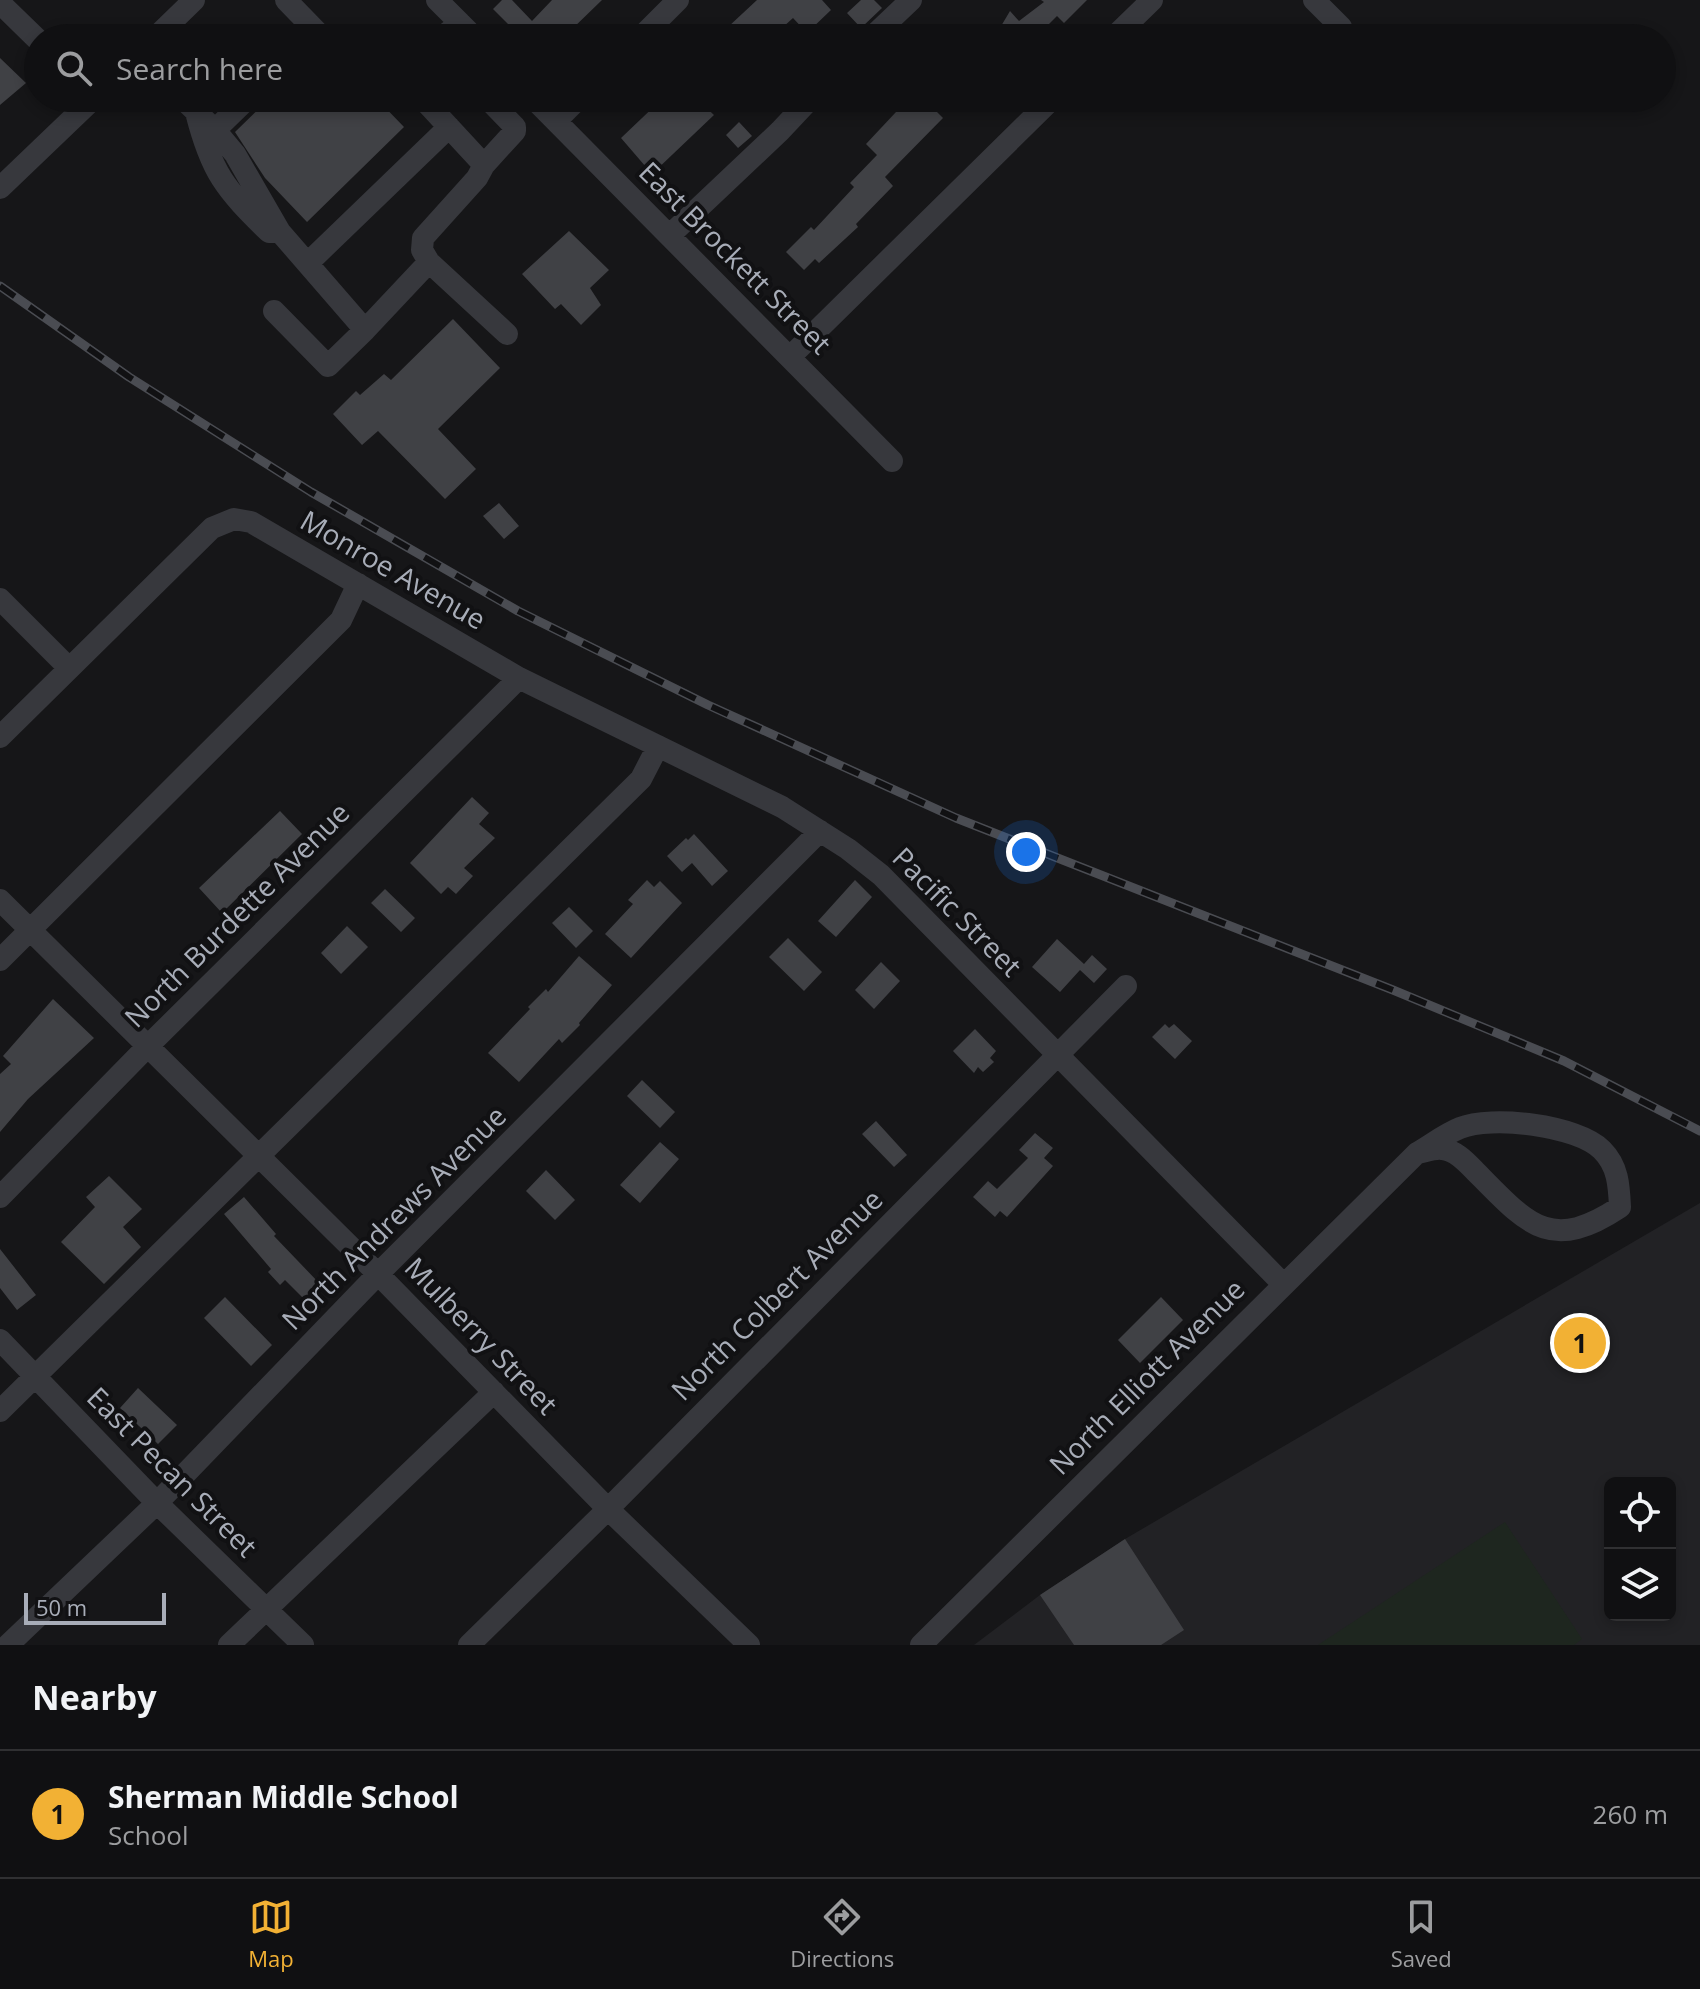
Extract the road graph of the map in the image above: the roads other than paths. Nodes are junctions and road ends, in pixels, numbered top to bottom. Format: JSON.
{"nodes":[{"id":1,"x":194,"y":0,"type":"edge"},
{"id":2,"x":286,"y":0,"type":"edge"},
{"id":3,"x":439,"y":0,"type":"edge"},
{"id":4,"x":678,"y":0,"type":"edge"},
{"id":5,"x":911,"y":0,"type":"edge"},
{"id":6,"x":1152,"y":0,"type":"edge"},
{"id":7,"x":1314,"y":0,"type":"edge"},
{"id":8,"x":0,"y":3,"type":"edge"},
{"id":9,"x":169,"y":24,"type":"edge"},
{"id":10,"x":309,"y":24,"type":"edge"},
{"id":11,"x":461,"y":24,"type":"edge"},
{"id":12,"x":654,"y":24,"type":"edge"},
{"id":13,"x":886,"y":24,"type":"edge"},
{"id":14,"x":1127,"y":24,"type":"edge"},
{"id":15,"x":1338,"y":24,"type":"edge"},
{"id":16,"x":24,"y":26,"type":"edge"},
{"id":17,"x":79,"y":112,"type":"edge"},
{"id":18,"x":191,"y":112,"type":"edge"},
{"id":19,"x":196,"y":112,"type":"edge"},
{"id":20,"x":234,"y":112,"type":"edge"},
{"id":21,"x":435,"y":112,"type":"edge"},
{"id":22,"x":501,"y":112,"type":"edge"},
{"id":23,"x":547,"y":112,"type":"edge"},
{"id":24,"x":565,"y":112,"type":"edge"},
{"id":25,"x":798,"y":112,"type":"edge"},
{"id":26,"x":1039,"y":112,"type":"edge"},
{"id":27,"x":556,"y":121,"type":"junction"},
{"id":28,"x":449,"y":127,"type":"junction"},
{"id":29,"x":215,"y":130,"type":"junction"},
{"id":30,"x":484,"y":165,"type":"junction"},
{"id":31,"x":0,"y":188,"type":"edge"},
{"id":32,"x":280,"y":232,"type":"junction"},
{"id":33,"x":670,"y":235,"type":"junction"},
{"id":34,"x":429,"y":262,"type":"junction"},
{"id":35,"x":308,"y":263,"type":"junction"},
{"id":36,"x":274,"y":311,"type":"dead end"},
{"id":37,"x":365,"y":330,"type":"junction"},
{"id":38,"x":507,"y":334,"type":"dead end"},
{"id":39,"x":791,"y":356,"type":"junction"},
{"id":40,"x":892,"y":461,"type":"dead end"},
{"id":41,"x":358,"y":584,"type":"junction"},
{"id":42,"x":0,"y":599,"type":"edge"},
{"id":43,"x":69,"y":668,"type":"junction"},
{"id":44,"x":519,"y":678,"type":"junction"},
{"id":45,"x":0,"y":737,"type":"edge"},
{"id":46,"x":658,"y":746,"type":"junction"},
{"id":47,"x":820,"y":831,"type":"junction"},
{"id":48,"x":0,"y":900,"type":"edge"},
{"id":49,"x":30,"y":930,"type":"junction"},
{"id":50,"x":0,"y":960,"type":"edge"},
{"id":51,"x":1126,"y":986,"type":"dead end"},
{"id":52,"x":148,"y":1046,"type":"junction"},
{"id":53,"x":1057,"y":1055,"type":"junction"},
{"id":54,"x":1417,"y":1153,"type":"junction"},
{"id":55,"x":259,"y":1156,"type":"junction"},
{"id":56,"x":0,"y":1197,"type":"edge"},
{"id":57,"x":378,"y":1274,"type":"junction"},
{"id":58,"x":1283,"y":1284,"type":"junction"},
{"id":59,"x":0,"y":1340,"type":"edge"},
{"id":60,"x":35,"y":1376,"type":"junction"},
{"id":61,"x":494,"y":1392,"type":"junction"},
{"id":62,"x":0,"y":1411,"type":"edge"},
{"id":63,"x":157,"y":1503,"type":"junction"},
{"id":64,"x":608,"y":1509,"type":"junction"},
{"id":65,"x":265,"y":1608,"type":"junction"},
{"id":66,"x":8,"y":1645,"type":"edge"},
{"id":67,"x":229,"y":1645,"type":"edge"},
{"id":68,"x":303,"y":1645,"type":"edge"},
{"id":69,"x":469,"y":1645,"type":"edge"},
{"id":70,"x":749,"y":1645,"type":"edge"},
{"id":71,"x":921,"y":1645,"type":"edge"}],
"edges":[{"from":1,"to":9,"type":"street"},
{"from":2,"to":10,"type":"street"},
{"from":3,"to":11,"type":"street"},
{"from":4,"to":12,"type":"street"},
{"from":5,"to":13,"type":"street"},
{"from":6,"to":14,"type":"street"},
{"from":7,"to":15,"type":"street"},
{"from":8,"to":16,"type":"street"},
{"from":17,"to":31,"type":"street"},
{"from":18,"to":32,"type":"street"},
{"from":19,"to":29,"type":"street"},
{"from":20,"to":29,"type":"street"},
{"from":21,"to":28,"type":"street"},
{"from":22,"to":30,"type":"street"},
{"from":23,"to":27,"type":"street","name":"East Brockett Street"},
{"from":24,"to":27,"type":"street"},
{"from":25,"to":33,"type":"street"},
{"from":26,"to":39,"type":"street"},
{"from":27,"to":33,"type":"street","name":"East Brockett Street"},
{"from":28,"to":30,"type":"street"},
{"from":28,"to":35,"type":"street"},
{"from":29,"to":32,"type":"street"},
{"from":30,"to":34,"type":"street"},
{"from":32,"to":35,"type":"street"},
{"from":33,"to":39,"type":"street","name":"East Brockett Street"},
{"from":34,"to":37,"type":"street"},
{"from":34,"to":38,"type":"street"},
{"from":35,"to":37,"type":"street"},
{"from":36,"to":37,"type":"street"},
{"from":39,"to":40,"type":"street","name":"East Brockett Street"},
{"from":41,"to":43,"type":"street","name":"Monroe Avenue"},
{"from":41,"to":44,"type":"street","name":"Monroe Avenue"},
{"from":41,"to":49,"type":"street"},
{"from":42,"to":43,"type":"street"},
{"from":43,"to":45,"type":"street"},
{"from":44,"to":46,"type":"street","name":"Pacific Street"},
{"from":44,"to":52,"type":"street","name":"North Burdette Avenue"},
{"from":46,"to":47,"type":"street","name":"Pacific Street"},
{"from":46,"to":55,"type":"street"},
{"from":47,"to":53,"type":"street","name":"Pacific Street"},
{"from":47,"to":57,"type":"street","name":"North Andrews Avenue"},
{"from":48,"to":49,"type":"street","name":"Mulberry Street"},
{"from":49,"to":50,"type":"street"},
{"from":49,"to":52,"type":"street","name":"Mulberry Street"},
{"from":51,"to":53,"type":"street","name":"North Colbert Avenue"},
{"from":52,"to":55,"type":"street","name":"Mulberry Street"},
{"from":52,"to":56,"type":"street","name":"North Burdette Avenue"},
{"from":53,"to":58,"type":"street","name":"Pacific Street"},
{"from":53,"to":64,"type":"street","name":"North Colbert Avenue"},
{"from":54,"to":54,"type":"street","name":"North Elliott Avenue"},
{"from":54,"to":58,"type":"street","name":"North Elliott Avenue"},
{"from":55,"to":57,"type":"street","name":"Mulberry Street"},
{"from":55,"to":60,"type":"street"},
{"from":57,"to":61,"type":"street","name":"Mulberry Street"},
{"from":57,"to":63,"type":"street","name":"North Andrews Avenue"},
{"from":58,"to":71,"type":"street","name":"North Elliott Avenue"},
{"from":59,"to":60,"type":"street","name":"East Pecan Street"},
{"from":60,"to":62,"type":"street"},
{"from":60,"to":63,"type":"street","name":"East Pecan Street"},
{"from":61,"to":64,"type":"street","name":"Mulberry Street"},
{"from":61,"to":65,"type":"street"},
{"from":63,"to":65,"type":"street","name":"East Pecan Street"},
{"from":63,"to":66,"type":"street","name":"North Andrews Avenue"},
{"from":64,"to":69,"type":"street","name":"North Colbert Avenue"},
{"from":64,"to":70,"type":"street","name":"Mulberry Street"},
{"from":65,"to":67,"type":"street"},
{"from":65,"to":68,"type":"street","name":"East Pecan Street"}]}
